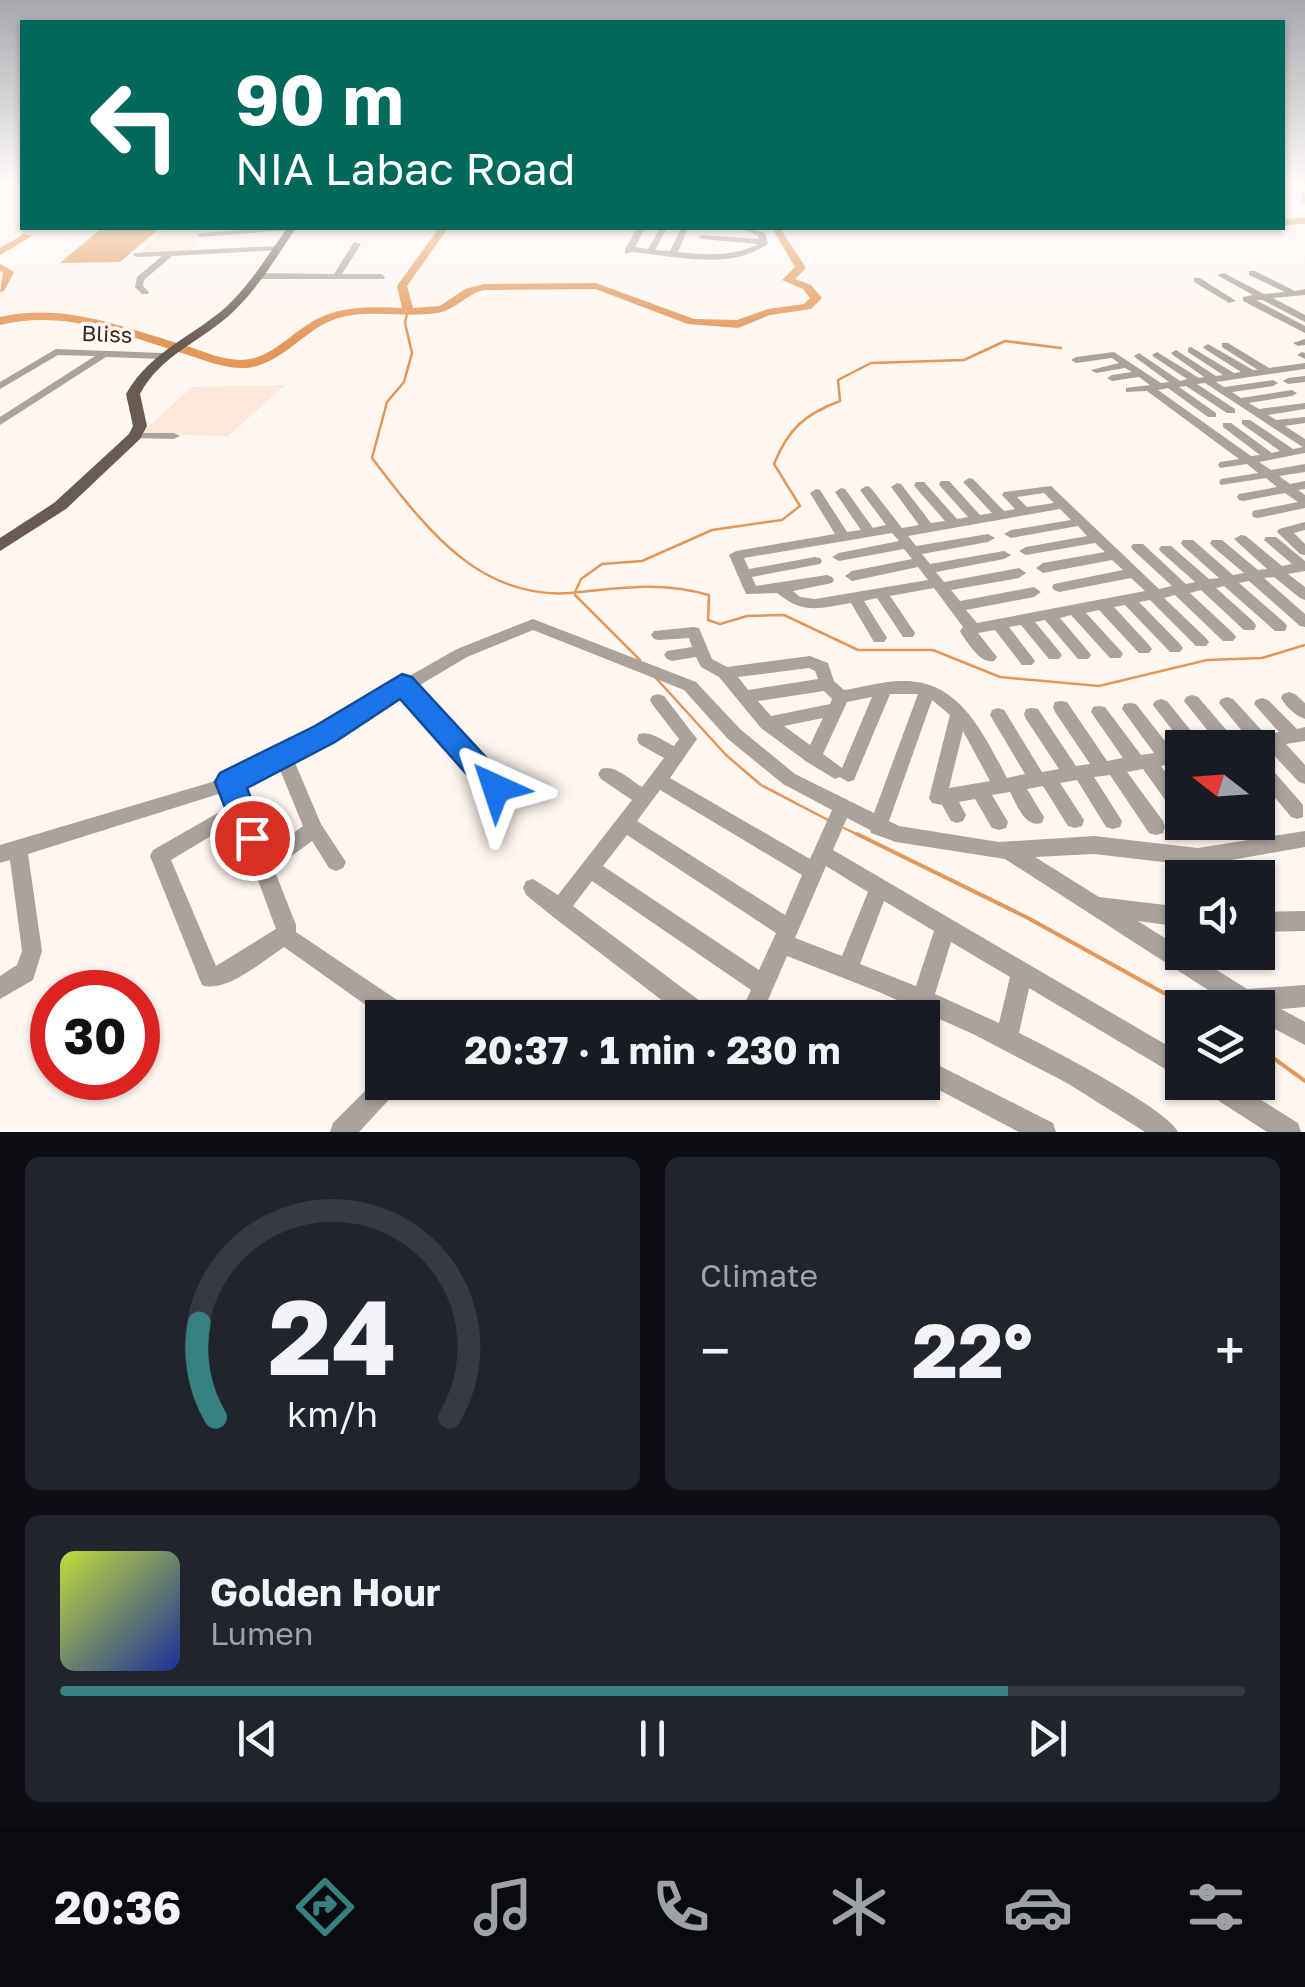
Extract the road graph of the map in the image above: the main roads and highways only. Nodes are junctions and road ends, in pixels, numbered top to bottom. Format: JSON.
{"nodes":[{"id":1,"x":283,"y":239,"type":"edge"},
{"id":2,"x":0,"y":546,"type":"edge"}],
"edges":[{"from":1,"to":2,"type":"main road"}]}
